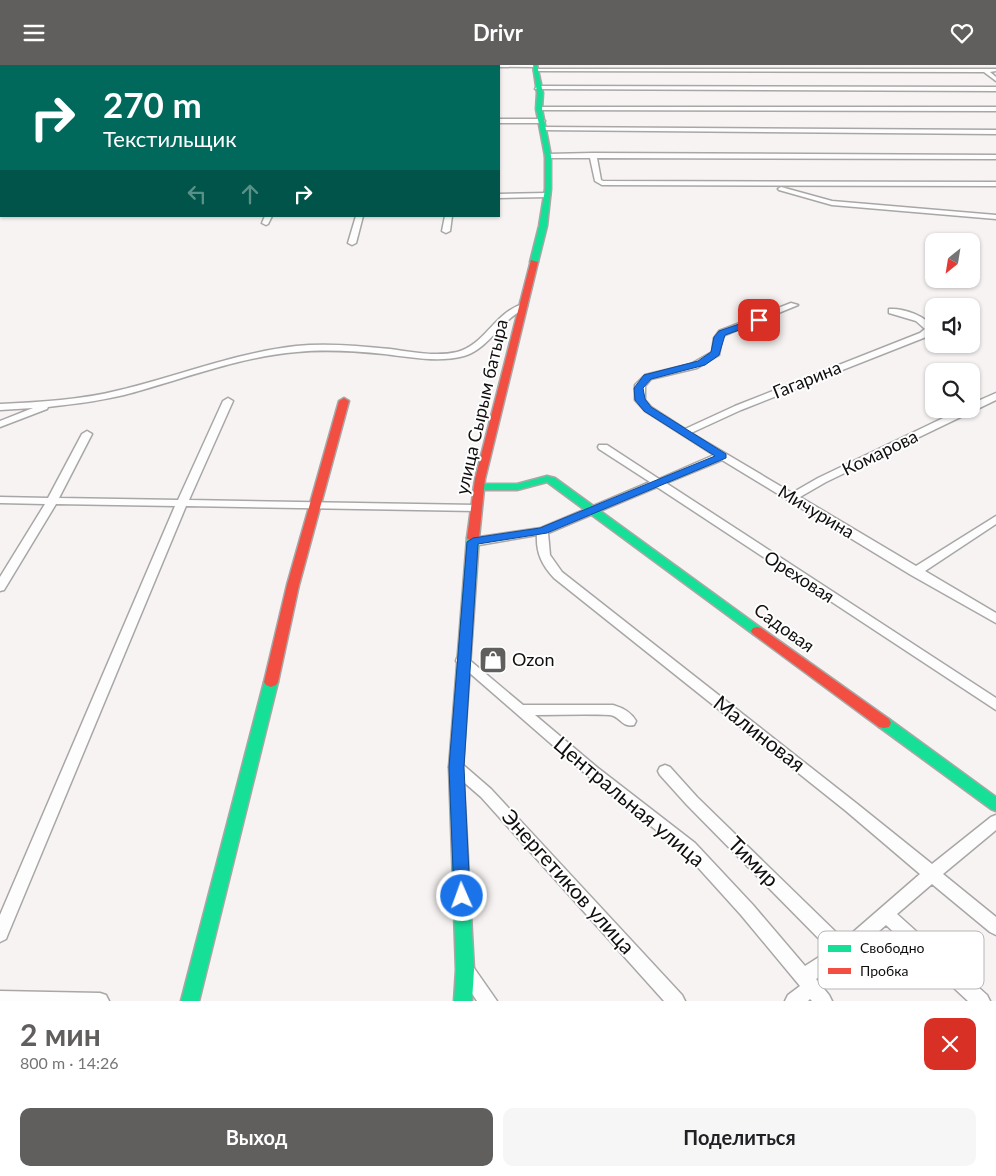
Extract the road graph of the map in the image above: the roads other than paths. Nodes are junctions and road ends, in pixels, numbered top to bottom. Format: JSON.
{"nodes":[{"id":1,"x":977,"y":65,"type":"edge"},
{"id":2,"x":500,"y":66,"type":"edge"},
{"id":3,"x":536,"y":67,"type":"edge"},
{"id":4,"x":996,"y":70,"type":"edge"},
{"id":5,"x":985,"y":71,"type":"junction"},
{"id":6,"x":996,"y":79,"type":"edge"},
{"id":7,"x":537,"y":88,"type":"junction"},
{"id":8,"x":996,"y":89,"type":"edge"},
{"id":9,"x":538,"y":109,"type":"junction"},
{"id":10,"x":996,"y":109,"type":"edge"},
{"id":11,"x":500,"y":121,"type":"edge"},
{"id":12,"x":543,"y":125,"type":"junction"},
{"id":13,"x":996,"y":132,"type":"edge"},
{"id":14,"x":593,"y":155,"type":"junction"},
{"id":15,"x":548,"y":156,"type":"junction"},
{"id":16,"x":996,"y":157,"type":"edge"},
{"id":17,"x":752,"y":184,"type":"junction"},
{"id":18,"x":996,"y":184,"type":"edge"},
{"id":19,"x":547,"y":195,"type":"junction"},
{"id":20,"x":500,"y":196,"type":"edge"},
{"id":21,"x":360,"y":217,"type":"edge"},
{"id":22,"x":449,"y":217,"type":"edge"},
{"id":23,"x":996,"y":217,"type":"edge"},
{"id":24,"x":446,"y":231,"type":"dead end"},
{"id":25,"x":352,"y":243,"type":"dead end"},
{"id":26,"x":523,"y":305,"type":"junction"},
{"id":27,"x":794,"y":305,"type":"dead end"},
{"id":28,"x":892,"y":311,"type":"dead end"},
{"id":29,"x":996,"y":396,"type":"edge"},
{"id":30,"x":228,"y":401,"type":"dead end"},
{"id":31,"x":344,"y":401,"type":"dead end"},
{"id":32,"x":980,"y":403,"type":"edge"},
{"id":33,"x":47,"y":404,"type":"junction"},
{"id":34,"x":0,"y":407,"type":"edge"},
{"id":35,"x":949,"y":418,"type":"edge"},
{"id":36,"x":0,"y":424,"type":"edge"},
{"id":37,"x":684,"y":433,"type":"junction"},
{"id":38,"x":87,"y":434,"type":"dead end"},
{"id":39,"x":603,"y":447,"type":"dead end"},
{"id":40,"x":722,"y":456,"type":"junction"},
{"id":41,"x":658,"y":484,"type":"junction"},
{"id":42,"x":479,"y":487,"type":"junction"},
{"id":43,"x":791,"y":498,"type":"junction"},
{"id":44,"x":0,"y":500,"type":"edge"},
{"id":45,"x":52,"y":501,"type":"junction"},
{"id":46,"x":181,"y":503,"type":"junction"},
{"id":47,"x":316,"y":505,"type":"junction"},
{"id":48,"x":476,"y":508,"type":"junction"},
{"id":49,"x":591,"y":511,"type":"junction"},
{"id":50,"x":996,"y":519,"type":"edge"},
{"id":51,"x":543,"y":531,"type":"junction"},
{"id":52,"x":473,"y":542,"type":"junction"},
{"id":53,"x":915,"y":571,"type":"junction"},
{"id":54,"x":0,"y":587,"type":"edge"},
{"id":55,"x":995,"y":617,"type":"edge"},
{"id":56,"x":462,"y":661,"type":"junction"},
{"id":57,"x":996,"y":705,"type":"edge"},
{"id":58,"x":520,"y":710,"type":"junction"},
{"id":59,"x":629,"y":721,"type":"dead end"},
{"id":60,"x":456,"y":767,"type":"junction"},
{"id":61,"x":665,"y":771,"type":"dead end"},
{"id":62,"x":996,"y":805,"type":"edge"},
{"id":63,"x":996,"y":821,"type":"edge"},
{"id":64,"x":932,"y":874,"type":"junction"},
{"id":65,"x":887,"y":915,"type":"junction"},
{"id":66,"x":996,"y":927,"type":"edge"},
{"id":67,"x":823,"y":931,"type":"edge"},
{"id":68,"x":867,"y":931,"type":"edge"},
{"id":69,"x":904,"y":931,"type":"edge"},
{"id":70,"x":0,"y":934,"type":"edge"},
{"id":71,"x":465,"y":970,"type":"junction"},
{"id":72,"x":812,"y":989,"type":"edge"},
{"id":73,"x":968,"y":989,"type":"edge"},
{"id":74,"x":0,"y":999,"type":"edge"},
{"id":75,"x":100,"y":1001,"type":"edge"},
{"id":76,"x":190,"y":1001,"type":"edge"},
{"id":77,"x":463,"y":1001,"type":"edge"},
{"id":78,"x":488,"y":1001,"type":"edge"},
{"id":79,"x":676,"y":1001,"type":"edge"},
{"id":80,"x":794,"y":1001,"type":"edge"},
{"id":81,"x":981,"y":1001,"type":"edge"}],
"edges":[{"from":1,"to":5,"type":"street"},
{"from":2,"to":3,"type":"street"},
{"from":3,"to":5,"type":"street"},
{"from":3,"to":7,"type":"street","name":"улица Сырым батыра"},
{"from":4,"to":5,"type":"street"},
{"from":5,"to":6,"type":"street"},
{"from":7,"to":8,"type":"street"},
{"from":7,"to":9,"type":"street","name":"улица Сырым батыра"},
{"from":9,"to":10,"type":"street"},
{"from":9,"to":12,"type":"street","name":"улица Сырым батыра"},
{"from":11,"to":12,"type":"street"},
{"from":12,"to":13,"type":"street"},
{"from":12,"to":15,"type":"street","name":"улица Сырым батыра"},
{"from":14,"to":15,"type":"street"},
{"from":14,"to":16,"type":"street"},
{"from":14,"to":17,"type":"street"},
{"from":15,"to":19,"type":"street","name":"улица Сырым батыра"},
{"from":17,"to":18,"type":"street"},
{"from":17,"to":23,"type":"street"},
{"from":19,"to":20,"type":"street"},
{"from":19,"to":26,"type":"street","name":"улица Сырым батыра"},
{"from":21,"to":25,"type":"street"},
{"from":22,"to":24,"type":"street"},
{"from":26,"to":33,"type":"street"},
{"from":26,"to":42,"type":"street","name":"улица Сырым батыра"},
{"from":27,"to":37,"type":"street","name":"Мичурина"},
{"from":28,"to":37,"type":"street","name":"Гагарина"},
{"from":29,"to":32,"type":"street","name":"Комарова"},
{"from":30,"to":46,"type":"street"},
{"from":31,"to":47,"type":"street"},
{"from":33,"to":34,"type":"street"},
{"from":33,"to":36,"type":"street"},
{"from":35,"to":43,"type":"street","name":"Комарова"},
{"from":37,"to":40,"type":"street","name":"Мичурина"},
{"from":38,"to":45,"type":"street"},
{"from":39,"to":41,"type":"street","name":"Ореховая"},
{"from":40,"to":41,"type":"street"},
{"from":40,"to":43,"type":"street","name":"Мичурина"},
{"from":41,"to":49,"type":"street"},
{"from":41,"to":57,"type":"street","name":"Ореховая"},
{"from":42,"to":48,"type":"street","name":"улица Сырым батыра"},
{"from":42,"to":49,"type":"street","name":"Садовая"},
{"from":43,"to":53,"type":"street","name":"Мичурина"},
{"from":44,"to":45,"type":"street"},
{"from":45,"to":46,"type":"street"},
{"from":45,"to":54,"type":"street"},
{"from":46,"to":47,"type":"street"},
{"from":46,"to":70,"type":"street"},
{"from":47,"to":48,"type":"street"},
{"from":47,"to":76,"type":"street"},
{"from":48,"to":52,"type":"street","name":"улица Сырым батыра"},
{"from":49,"to":51,"type":"street"},
{"from":49,"to":62,"type":"street","name":"Садовая"},
{"from":50,"to":53,"type":"street"},
{"from":51,"to":52,"type":"street"},
{"from":51,"to":64,"type":"street","name":"Малиновая"},
{"from":52,"to":56,"type":"street","name":"улица Сырым батыра"},
{"from":53,"to":55,"type":"street","name":"Мичурина"},
{"from":56,"to":58,"type":"street","name":"Центральная улица"},
{"from":56,"to":60,"type":"street","name":"улица Сырым батыра"},
{"from":58,"to":59,"type":"street"},
{"from":58,"to":72,"type":"street","name":"Центральная улица"},
{"from":60,"to":71,"type":"street","name":"улица Сырым батыра"},
{"from":60,"to":79,"type":"street","name":"Энергетиков улица"},
{"from":61,"to":67,"type":"street","name":"Тимир"},
{"from":63,"to":64,"type":"street"},
{"from":64,"to":65,"type":"street"},
{"from":64,"to":66,"type":"street","name":"Малиновая"},
{"from":65,"to":68,"type":"street"},
{"from":65,"to":69,"type":"street"},
{"from":71,"to":77,"type":"street","name":"улица Сырым батыра"},
{"from":71,"to":78,"type":"street"},
{"from":72,"to":80,"type":"street"},
{"from":73,"to":81,"type":"street"},
{"from":74,"to":75,"type":"street"}]}
